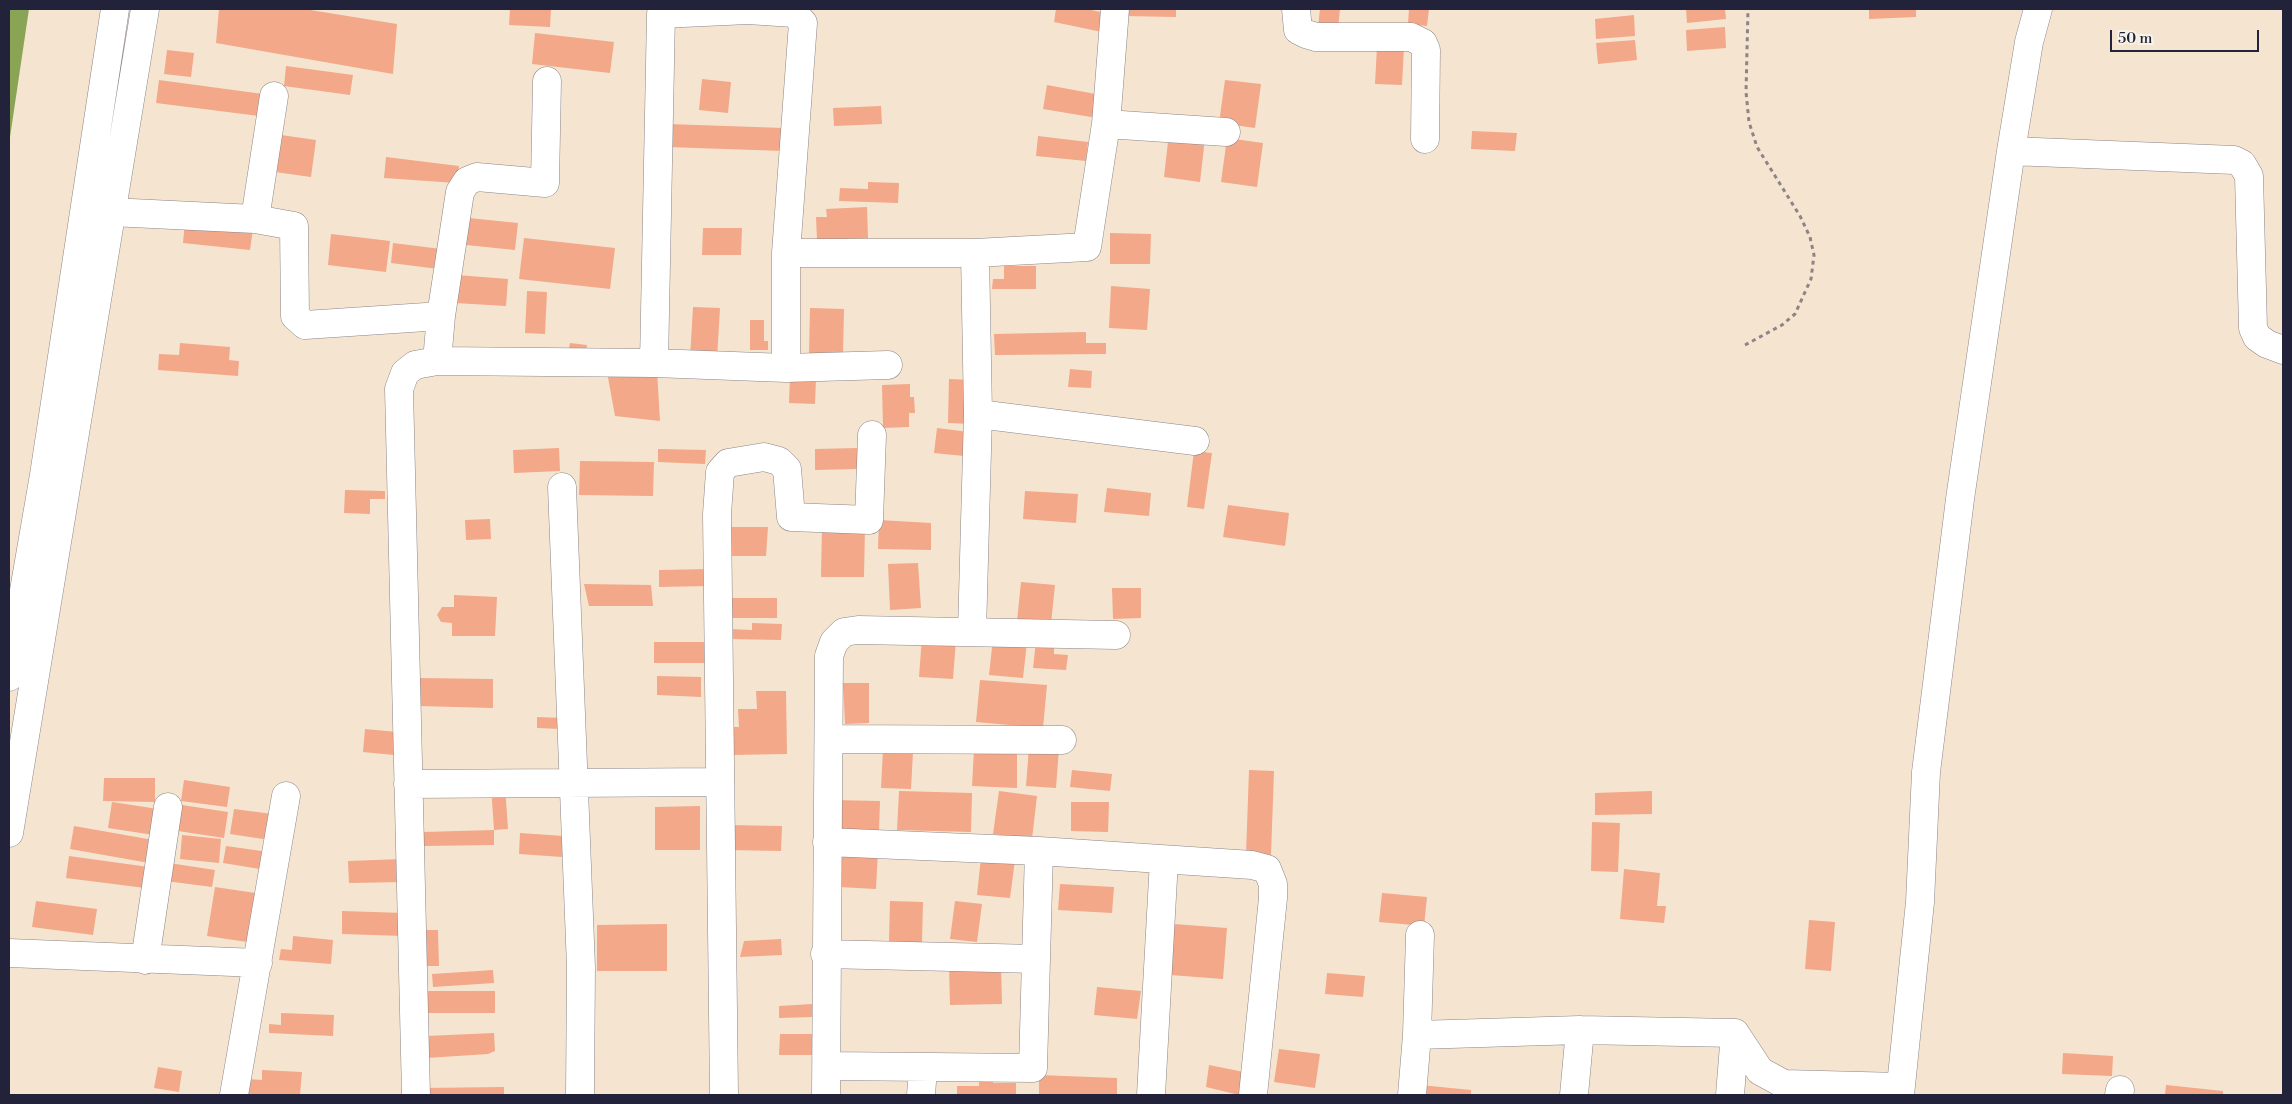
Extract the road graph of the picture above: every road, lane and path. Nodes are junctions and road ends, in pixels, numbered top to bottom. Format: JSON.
{"nodes":[{"id":1,"x":115,"y":9,"type":"edge"},
{"id":2,"x":145,"y":9,"type":"edge"},
{"id":3,"x":748,"y":9,"type":"edge"},
{"id":4,"x":1115,"y":9,"type":"edge"},
{"id":5,"x":1296,"y":9,"type":"edge"},
{"id":6,"x":1748,"y":9,"type":"edge"},
{"id":7,"x":2038,"y":9,"type":"edge"},
{"id":8,"x":547,"y":81,"type":"dead end"},
{"id":9,"x":274,"y":96,"type":"dead end"},
{"id":10,"x":1106,"y":124,"type":"junction"},
{"id":11,"x":1226,"y":132,"type":"dead end"},
{"id":12,"x":1425,"y":139,"type":"dead end"},
{"id":13,"x":2011,"y":151,"type":"junction"},
{"id":14,"x":111,"y":212,"type":"junction"},
{"id":15,"x":255,"y":219,"type":"junction"},
{"id":16,"x":786,"y":253,"type":"junction"},
{"id":17,"x":975,"y":253,"type":"junction"},
{"id":18,"x":441,"y":316,"type":"junction"},
{"id":19,"x":1745,"y":345,"type":"dead end"},
{"id":20,"x":2283,"y":350,"type":"edge"},
{"id":21,"x":437,"y":361,"type":"junction"},
{"id":22,"x":654,"y":363,"type":"junction"},
{"id":23,"x":888,"y":365,"type":"dead end"},
{"id":24,"x":786,"y":368,"type":"junction"},
{"id":25,"x":978,"y":414,"type":"junction"},
{"id":26,"x":872,"y":435,"type":"dead end"},
{"id":27,"x":1195,"y":441,"type":"dead end"},
{"id":28,"x":562,"y":487,"type":"dead end"},
{"id":29,"x":972,"y":632,"type":"junction"},
{"id":30,"x":1116,"y":635,"type":"dead end"},
{"id":31,"x":9,"y":677,"type":"edge"},
{"id":32,"x":829,"y":739,"type":"junction"},
{"id":33,"x":1062,"y":740,"type":"dead end"},
{"id":34,"x":574,"y":781,"type":"junction"},
{"id":35,"x":720,"y":782,"type":"junction"},
{"id":36,"x":408,"y":784,"type":"junction"},
{"id":37,"x":286,"y":796,"type":"dead end"},
{"id":38,"x":168,"y":807,"type":"dead end"},
{"id":39,"x":9,"y":833,"type":"edge"},
{"id":40,"x":827,"y":842,"type":"junction"},
{"id":41,"x":1039,"y":851,"type":"junction"},
{"id":42,"x":1164,"y":860,"type":"junction"},
{"id":43,"x":1420,"y":935,"type":"dead end"},
{"id":44,"x":9,"y":953,"type":"edge"},
{"id":45,"x":826,"y":954,"type":"junction"},
{"id":46,"x":145,"y":960,"type":"junction"},
{"id":47,"x":1036,"y":960,"type":"junction"},
{"id":48,"x":258,"y":964,"type":"junction"},
{"id":49,"x":1580,"y":1030,"type":"junction"},
{"id":50,"x":1736,"y":1033,"type":"junction"},
{"id":51,"x":1417,"y":1035,"type":"junction"},
{"id":52,"x":828,"y":1066,"type":"junction"},
{"id":53,"x":923,"y":1068,"type":"junction"},
{"id":54,"x":1900,"y":1091,"type":"edge"},
{"id":55,"x":234,"y":1095,"type":"edge"},
{"id":56,"x":416,"y":1095,"type":"edge"},
{"id":57,"x":580,"y":1095,"type":"edge"},
{"id":58,"x":724,"y":1095,"type":"edge"},
{"id":59,"x":826,"y":1095,"type":"edge"},
{"id":60,"x":921,"y":1095,"type":"edge"},
{"id":61,"x":1151,"y":1095,"type":"edge"},
{"id":62,"x":1253,"y":1095,"type":"edge"},
{"id":63,"x":1412,"y":1095,"type":"edge"},
{"id":64,"x":1574,"y":1095,"type":"edge"},
{"id":65,"x":1730,"y":1095,"type":"edge"}],
"edges":[{"from":1,"to":31,"type":"main road"},
{"from":2,"to":14,"type":"main road"},
{"from":3,"to":16,"type":"main road"},
{"from":3,"to":22,"type":"main road"},
{"from":4,"to":10,"type":"main road"},
{"from":5,"to":12,"type":"main road"},
{"from":6,"to":19,"type":"path"},
{"from":7,"to":13,"type":"main road"},
{"from":8,"to":18,"type":"main road"},
{"from":9,"to":15,"type":"main road"},
{"from":10,"to":11,"type":"main road"},
{"from":10,"to":17,"type":"main road"},
{"from":13,"to":20,"type":"main road"},
{"from":13,"to":54,"type":"main road"},
{"from":14,"to":15,"type":"main road"},
{"from":14,"to":39,"type":"main road"},
{"from":15,"to":18,"type":"main road"},
{"from":16,"to":17,"type":"main road"},
{"from":16,"to":24,"type":"main road"},
{"from":17,"to":25,"type":"main road"},
{"from":18,"to":21,"type":"main road"},
{"from":21,"to":22,"type":"main road"},
{"from":21,"to":36,"type":"main road"},
{"from":22,"to":24,"type":"main road"},
{"from":23,"to":24,"type":"main road"},
{"from":25,"to":27,"type":"main road"},
{"from":25,"to":29,"type":"main road"},
{"from":26,"to":35,"type":"main road"},
{"from":28,"to":34,"type":"main road"},
{"from":29,"to":30,"type":"main road"},
{"from":29,"to":32,"type":"main road"},
{"from":32,"to":33,"type":"main road"},
{"from":32,"to":40,"type":"main road"},
{"from":34,"to":35,"type":"main road"},
{"from":34,"to":36,"type":"main road"},
{"from":34,"to":57,"type":"main road"},
{"from":35,"to":58,"type":"main road"},
{"from":36,"to":56,"type":"main road"},
{"from":37,"to":48,"type":"main road"},
{"from":38,"to":46,"type":"main road"},
{"from":40,"to":41,"type":"main road"},
{"from":40,"to":45,"type":"main road"},
{"from":41,"to":42,"type":"main road"},
{"from":41,"to":47,"type":"main road"},
{"from":42,"to":61,"type":"main road"},
{"from":42,"to":62,"type":"main road"},
{"from":43,"to":51,"type":"main road"},
{"from":44,"to":46,"type":"main road"},
{"from":45,"to":47,"type":"main road"},
{"from":45,"to":52,"type":"main road"},
{"from":46,"to":48,"type":"main road"},
{"from":47,"to":53,"type":"main road"},
{"from":48,"to":55,"type":"main road"},
{"from":49,"to":50,"type":"main road"},
{"from":49,"to":51,"type":"main road"},
{"from":49,"to":64,"type":"main road"},
{"from":50,"to":54,"type":"main road"},
{"from":50,"to":65,"type":"main road"},
{"from":51,"to":63,"type":"main road"},
{"from":52,"to":53,"type":"main road"},
{"from":52,"to":59,"type":"main road"},
{"from":53,"to":60,"type":"main road"}]}
